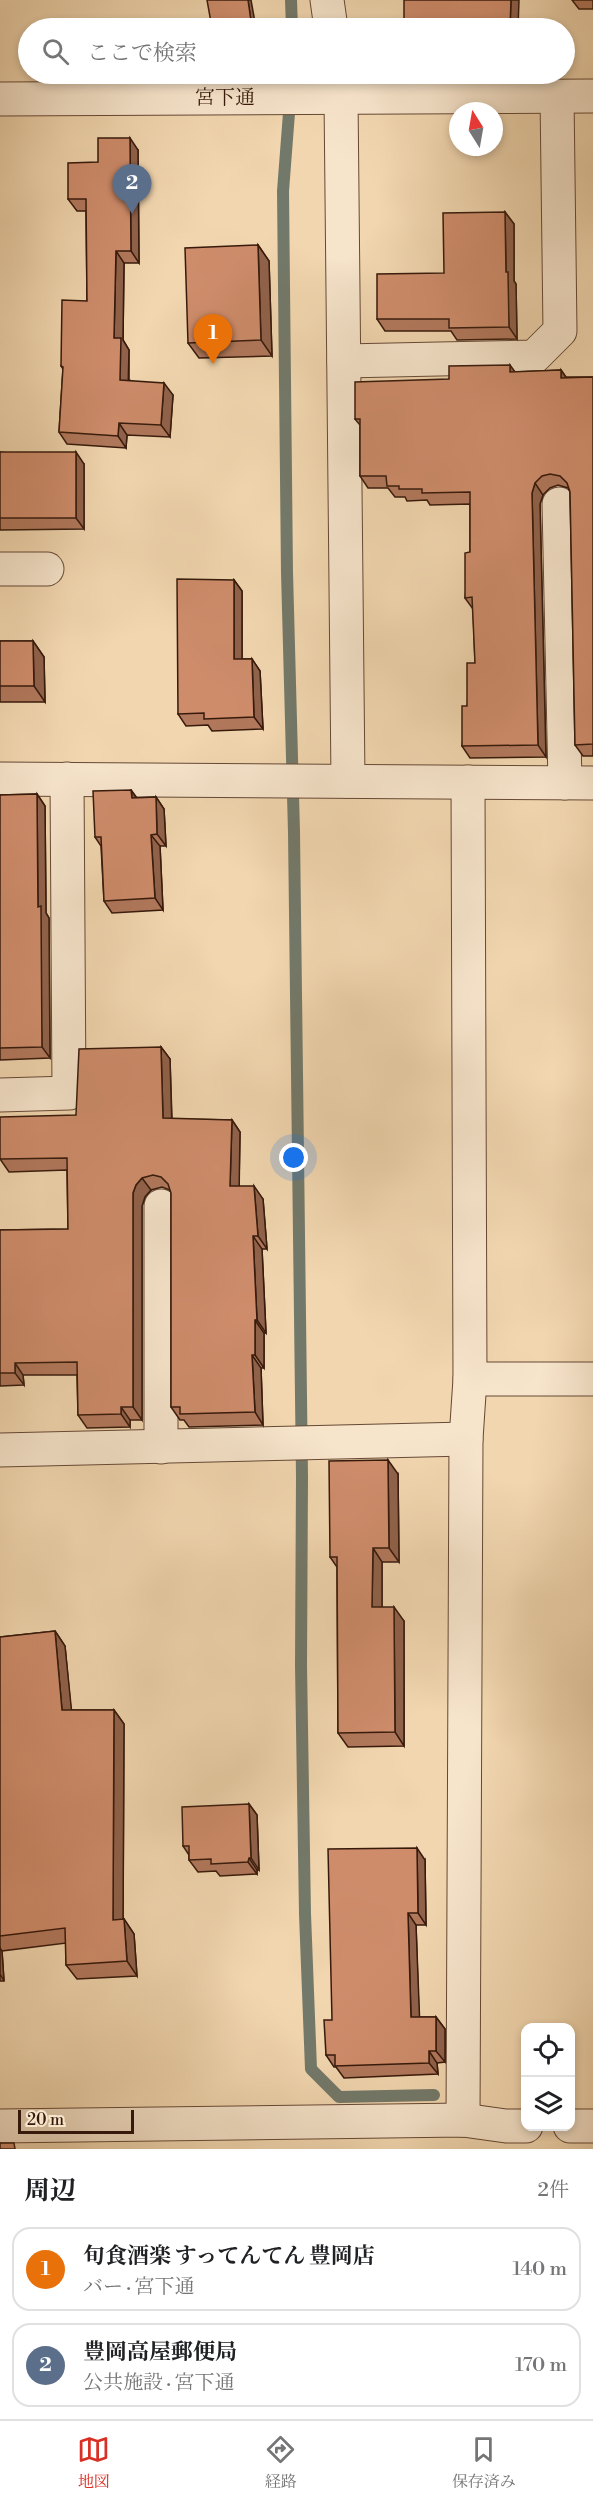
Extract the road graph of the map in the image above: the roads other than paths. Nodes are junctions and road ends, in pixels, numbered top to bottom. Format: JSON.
{"nodes":[{"id":1,"x":327,"y":0,"type":"edge"},
{"id":2,"x":330,"y":18,"type":"edge"},
{"id":3,"x":332,"y":89,"type":"edge"},
{"id":4,"x":557,"y":96,"type":"junction"},
{"id":5,"x":593,"y":96,"type":"edge"},
{"id":6,"x":0,"y":99,"type":"edge"},
{"id":7,"x":344,"y":361,"type":"junction"},
{"id":8,"x":559,"y":504,"type":"dead end"},
{"id":9,"x":0,"y":569,"type":"edge"},
{"id":10,"x":47,"y":569,"type":"dead end"},
{"id":11,"x":0,"y":779,"type":"edge"},
{"id":12,"x":67,"y":779,"type":"junction"},
{"id":13,"x":333,"y":781,"type":"junction"},
{"id":14,"x":468,"y":782,"type":"junction"},
{"id":15,"x":579,"y":783,"type":"edge"},
{"id":16,"x":0,"y":1095,"type":"edge"},
{"id":17,"x":161,"y":1206,"type":"dead end"},
{"id":18,"x":470,"y":1379,"type":"junction"},
{"id":19,"x":593,"y":1379,"type":"edge"},
{"id":20,"x":466,"y":1439,"type":"junction"},
{"id":21,"x":161,"y":1447,"type":"junction"},
{"id":22,"x":0,"y":1450,"type":"edge"},
{"id":23,"x":463,"y":2120,"type":"junction"},
{"id":24,"x":0,"y":2126,"type":"edge"},
{"id":25,"x":575,"y":2126,"type":"edge"},
{"id":26,"x":593,"y":2126,"type":"edge"},
{"id":27,"x":512,"y":2134,"type":"edge"}],
"edges":[{"from":1,"to":2,"type":"street"},
{"from":3,"to":4,"type":"street","name":"宮下通"},
{"from":3,"to":6,"type":"street","name":"宮下通"},
{"from":3,"to":7,"type":"street"},
{"from":4,"to":5,"type":"street","name":"宮下通"},
{"from":4,"to":7,"type":"street"},
{"from":7,"to":13,"type":"street"},
{"from":8,"to":15,"type":"street"},
{"from":9,"to":10,"type":"street"},
{"from":11,"to":12,"type":"street"},
{"from":12,"to":13,"type":"street"},
{"from":12,"to":16,"type":"street"},
{"from":13,"to":14,"type":"street"},
{"from":14,"to":15,"type":"street"},
{"from":14,"to":18,"type":"street"},
{"from":17,"to":21,"type":"street"},
{"from":18,"to":19,"type":"street"},
{"from":18,"to":20,"type":"street"},
{"from":20,"to":21,"type":"street"},
{"from":20,"to":23,"type":"street"},
{"from":21,"to":22,"type":"street"},
{"from":23,"to":24,"type":"street"},
{"from":23,"to":27,"type":"street"},
{"from":25,"to":26,"type":"street"}]}
